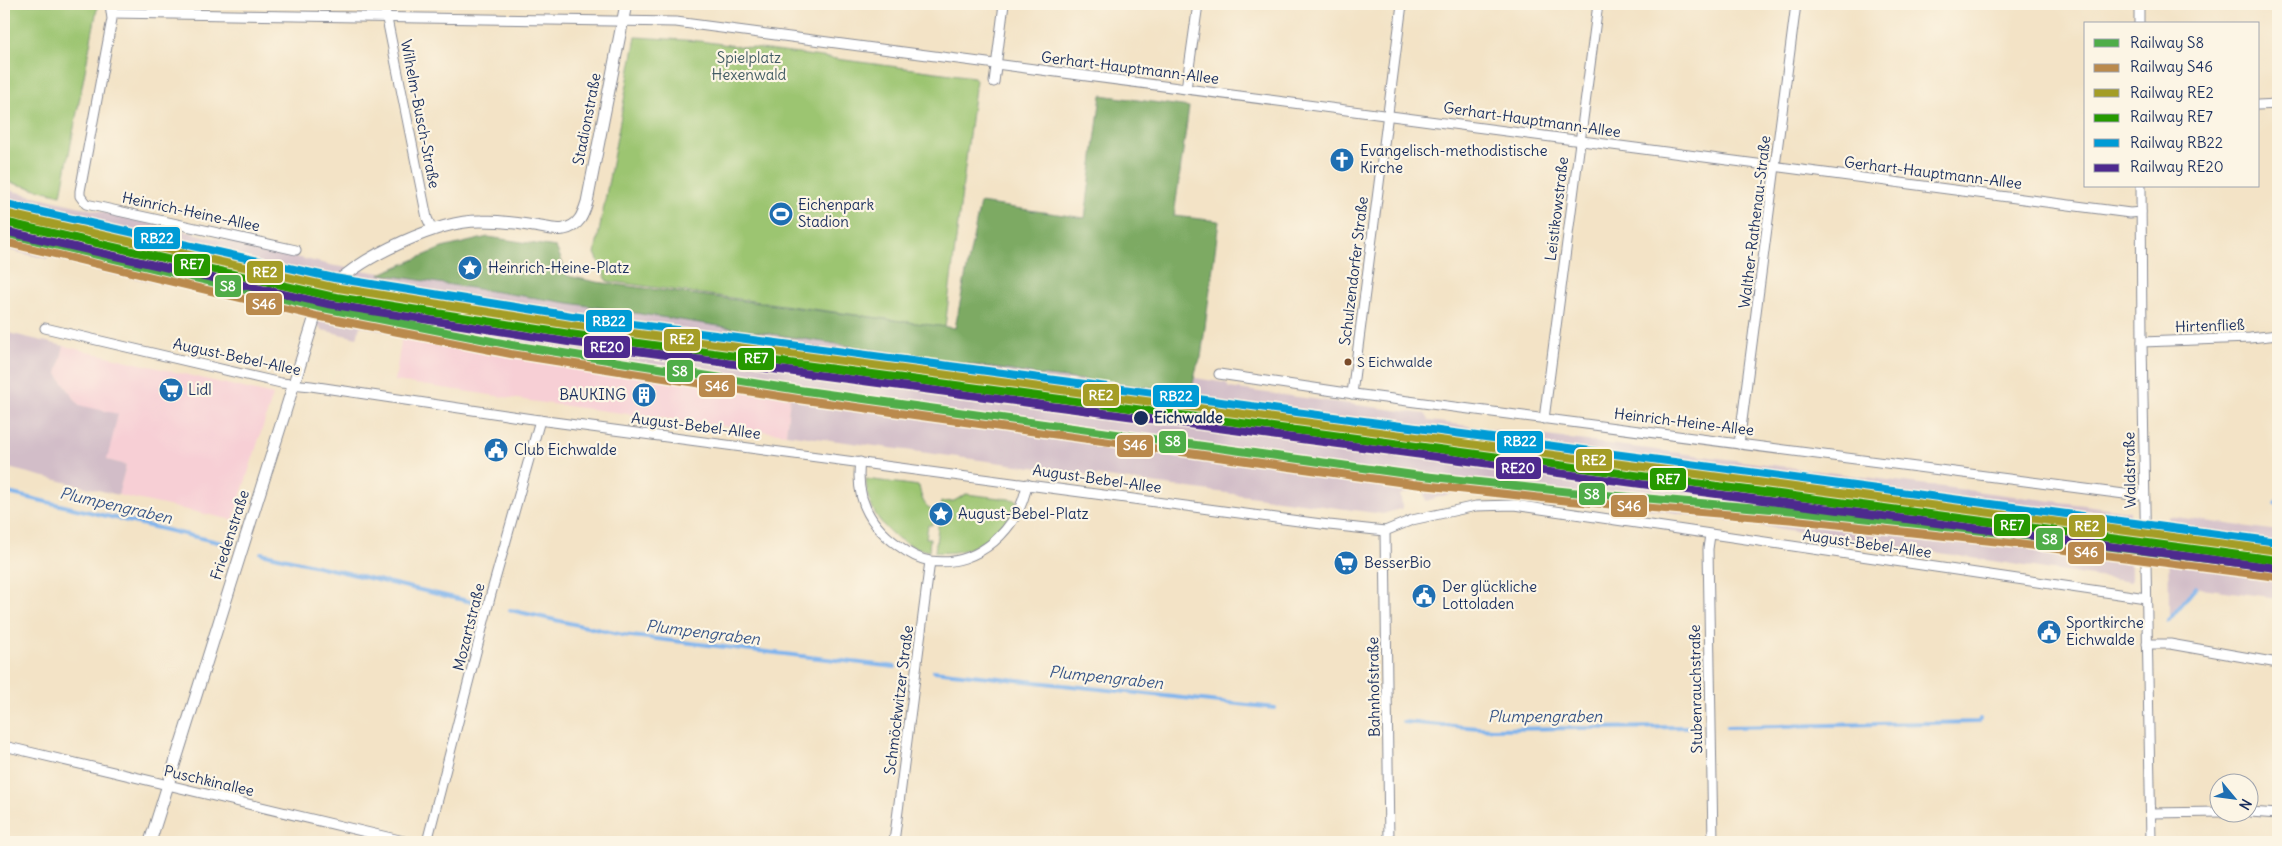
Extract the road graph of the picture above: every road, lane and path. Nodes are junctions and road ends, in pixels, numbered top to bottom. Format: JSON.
{"nodes":[{"id":1,"x":384,"y":4,"type":"edge"},
{"id":2,"x":626,"y":4,"type":"edge"},
{"id":3,"x":1004,"y":4,"type":"edge"},
{"id":4,"x":1198,"y":4,"type":"edge"},
{"id":5,"x":1402,"y":4,"type":"edge"},
{"id":6,"x":1598,"y":4,"type":"edge"},
{"id":7,"x":1796,"y":4,"type":"edge"},
{"id":8,"x":2139,"y":4,"type":"edge"},
{"id":9,"x":111,"y":8,"type":"edge"},
{"id":10,"x":387,"y":18,"type":"junction"},
{"id":11,"x":622,"y":20,"type":"junction"},
{"id":12,"x":2139,"y":22,"type":"edge"},
{"id":13,"x":996,"y":65,"type":"junction"},
{"id":14,"x":994,"y":82,"type":"dead end"},
{"id":15,"x":1186,"y":89,"type":"junction"},
{"id":16,"x":2278,"y":104,"type":"edge"},
{"id":17,"x":2260,"y":105,"type":"edge"},
{"id":18,"x":1388,"y":114,"type":"junction"},
{"id":19,"x":1580,"y":140,"type":"junction"},
{"id":20,"x":1776,"y":167,"type":"junction"},
{"id":21,"x":2141,"y":188,"type":"edge"},
{"id":22,"x":2141,"y":212,"type":"junction"},
{"id":23,"x":432,"y":229,"type":"junction"},
{"id":24,"x":296,"y":250,"type":"dead end"},
{"id":25,"x":45,"y":328,"type":"dead end"},
{"id":26,"x":2278,"y":335,"type":"edge"},
{"id":27,"x":2142,"y":342,"type":"junction"},
{"id":28,"x":1219,"y":374,"type":"dead end"},
{"id":29,"x":293,"y":384,"type":"junction"},
{"id":30,"x":1352,"y":394,"type":"junction"},
{"id":31,"x":1544,"y":419,"type":"junction"},
{"id":32,"x":540,"y":420,"type":"junction"},
{"id":33,"x":1739,"y":444,"type":"junction"},
{"id":34,"x":860,"y":462,"type":"junction"},
{"id":35,"x":1027,"y":484,"type":"junction"},
{"id":36,"x":2144,"y":495,"type":"junction"},
{"id":37,"x":1384,"y":531,"type":"junction"},
{"id":38,"x":1710,"y":535,"type":"junction"},
{"id":39,"x":930,"y":561,"type":"junction"},
{"id":40,"x":2146,"y":598,"type":"junction"},
{"id":41,"x":2147,"y":644,"type":"junction"},
{"id":42,"x":2278,"y":663,"type":"edge"},
{"id":43,"x":4,"y":746,"type":"edge"},
{"id":44,"x":168,"y":786,"type":"junction"},
{"id":45,"x":2210,"y":812,"type":"edge"},
{"id":46,"x":2151,"y":813,"type":"junction"},
{"id":47,"x":2260,"y":813,"type":"edge"},
{"id":48,"x":2278,"y":814,"type":"edge"},
{"id":49,"x":150,"y":842,"type":"edge"},
{"id":50,"x":408,"y":842,"type":"edge"},
{"id":51,"x":428,"y":842,"type":"edge"},
{"id":52,"x":894,"y":842,"type":"edge"},
{"id":53,"x":1390,"y":842,"type":"edge"},
{"id":54,"x":1713,"y":842,"type":"edge"},
{"id":55,"x":2151,"y":842,"type":"edge"}],
"edges":[{"from":1,"to":10,"type":"street","name":"Wilhelm-Busch-Straße"},
{"from":2,"to":11,"type":"street","name":"Stadionstraße"},
{"from":3,"to":13,"type":"street"},
{"from":4,"to":15,"type":"street"},
{"from":5,"to":18,"type":"street","name":"Schulzendorfer Straße"},
{"from":6,"to":19,"type":"street","name":"Leistikowstraße"},
{"from":7,"to":20,"type":"street","name":"Walther-Rathenau-Straße"},
{"from":8,"to":12,"type":"street"},
{"from":9,"to":10,"type":"street","name":"Gerhart-Hauptmann-Allee"},
{"from":9,"to":24,"type":"street","name":"Heinrich-Heine-Allee"},
{"from":10,"to":11,"type":"street","name":"Gerhart-Hauptmann-Allee"},
{"from":10,"to":23,"type":"street","name":"Wilhelm-Busch-Straße"},
{"from":11,"to":13,"type":"street","name":"Gerhart-Hauptmann-Allee"},
{"from":11,"to":23,"type":"street","name":"Stadionstraße"},
{"from":13,"to":14,"type":"street"},
{"from":13,"to":15,"type":"street","name":"Gerhart-Hauptmann-Allee"},
{"from":15,"to":18,"type":"street","name":"Gerhart-Hauptmann-Allee"},
{"from":16,"to":17,"type":"street"},
{"from":18,"to":19,"type":"street","name":"Gerhart-Hauptmann-Allee"},
{"from":18,"to":30,"type":"street","name":"Schulzendorfer Straße"},
{"from":19,"to":20,"type":"street","name":"Gerhart-Hauptmann-Allee"},
{"from":19,"to":31,"type":"street","name":"Leistikowstraße"},
{"from":20,"to":22,"type":"street","name":"Gerhart-Hauptmann-Allee"},
{"from":20,"to":33,"type":"street","name":"Walther-Rathenau-Straße"},
{"from":21,"to":22,"type":"street","name":"Waldstraße"},
{"from":22,"to":27,"type":"street","name":"Waldstraße"},
{"from":23,"to":29,"type":"street","name":"Friedenstraße"},
{"from":25,"to":29,"type":"street","name":"August-Bebel-Allee"},
{"from":26,"to":27,"type":"street","name":"Hirtenfließ"},
{"from":27,"to":36,"type":"street","name":"Waldstraße"},
{"from":28,"to":30,"type":"street","name":"Heinrich-Heine-Allee"},
{"from":29,"to":32,"type":"street","name":"August-Bebel-Allee"},
{"from":29,"to":44,"type":"street","name":"Friedenstraße"},
{"from":30,"to":31,"type":"street","name":"Heinrich-Heine-Allee"},
{"from":31,"to":33,"type":"street","name":"Heinrich-Heine-Allee"},
{"from":32,"to":34,"type":"street","name":"August-Bebel-Allee"},
{"from":32,"to":51,"type":"street","name":"Mozartstraße"},
{"from":33,"to":36,"type":"street","name":"Heinrich-Heine-Allee"},
{"from":34,"to":35,"type":"street","name":"August-Bebel-Allee"},
{"from":34,"to":39,"type":"street"},
{"from":35,"to":37,"type":"street","name":"August-Bebel-Allee"},
{"from":35,"to":39,"type":"street"},
{"from":36,"to":40,"type":"street","name":"Waldstraße"},
{"from":37,"to":38,"type":"street","name":"August-Bebel-Allee"},
{"from":37,"to":53,"type":"street","name":"Bahnhofstraße"},
{"from":38,"to":40,"type":"street","name":"August-Bebel-Allee"},
{"from":38,"to":54,"type":"street","name":"Stubenrauchstraße"},
{"from":39,"to":52,"type":"street","name":"Schmöckwitzer Straße"},
{"from":40,"to":41,"type":"street","name":"Waldstraße"},
{"from":41,"to":42,"type":"street"},
{"from":41,"to":46,"type":"street","name":"Waldstraße"},
{"from":43,"to":44,"type":"street","name":"Puschkinallee"},
{"from":44,"to":49,"type":"street","name":"Friedenstraße"},
{"from":44,"to":50,"type":"street","name":"Puschkinallee"},
{"from":45,"to":46,"type":"street"},
{"from":46,"to":55,"type":"street","name":"Waldstraße"},
{"from":47,"to":48,"type":"street"}]}
